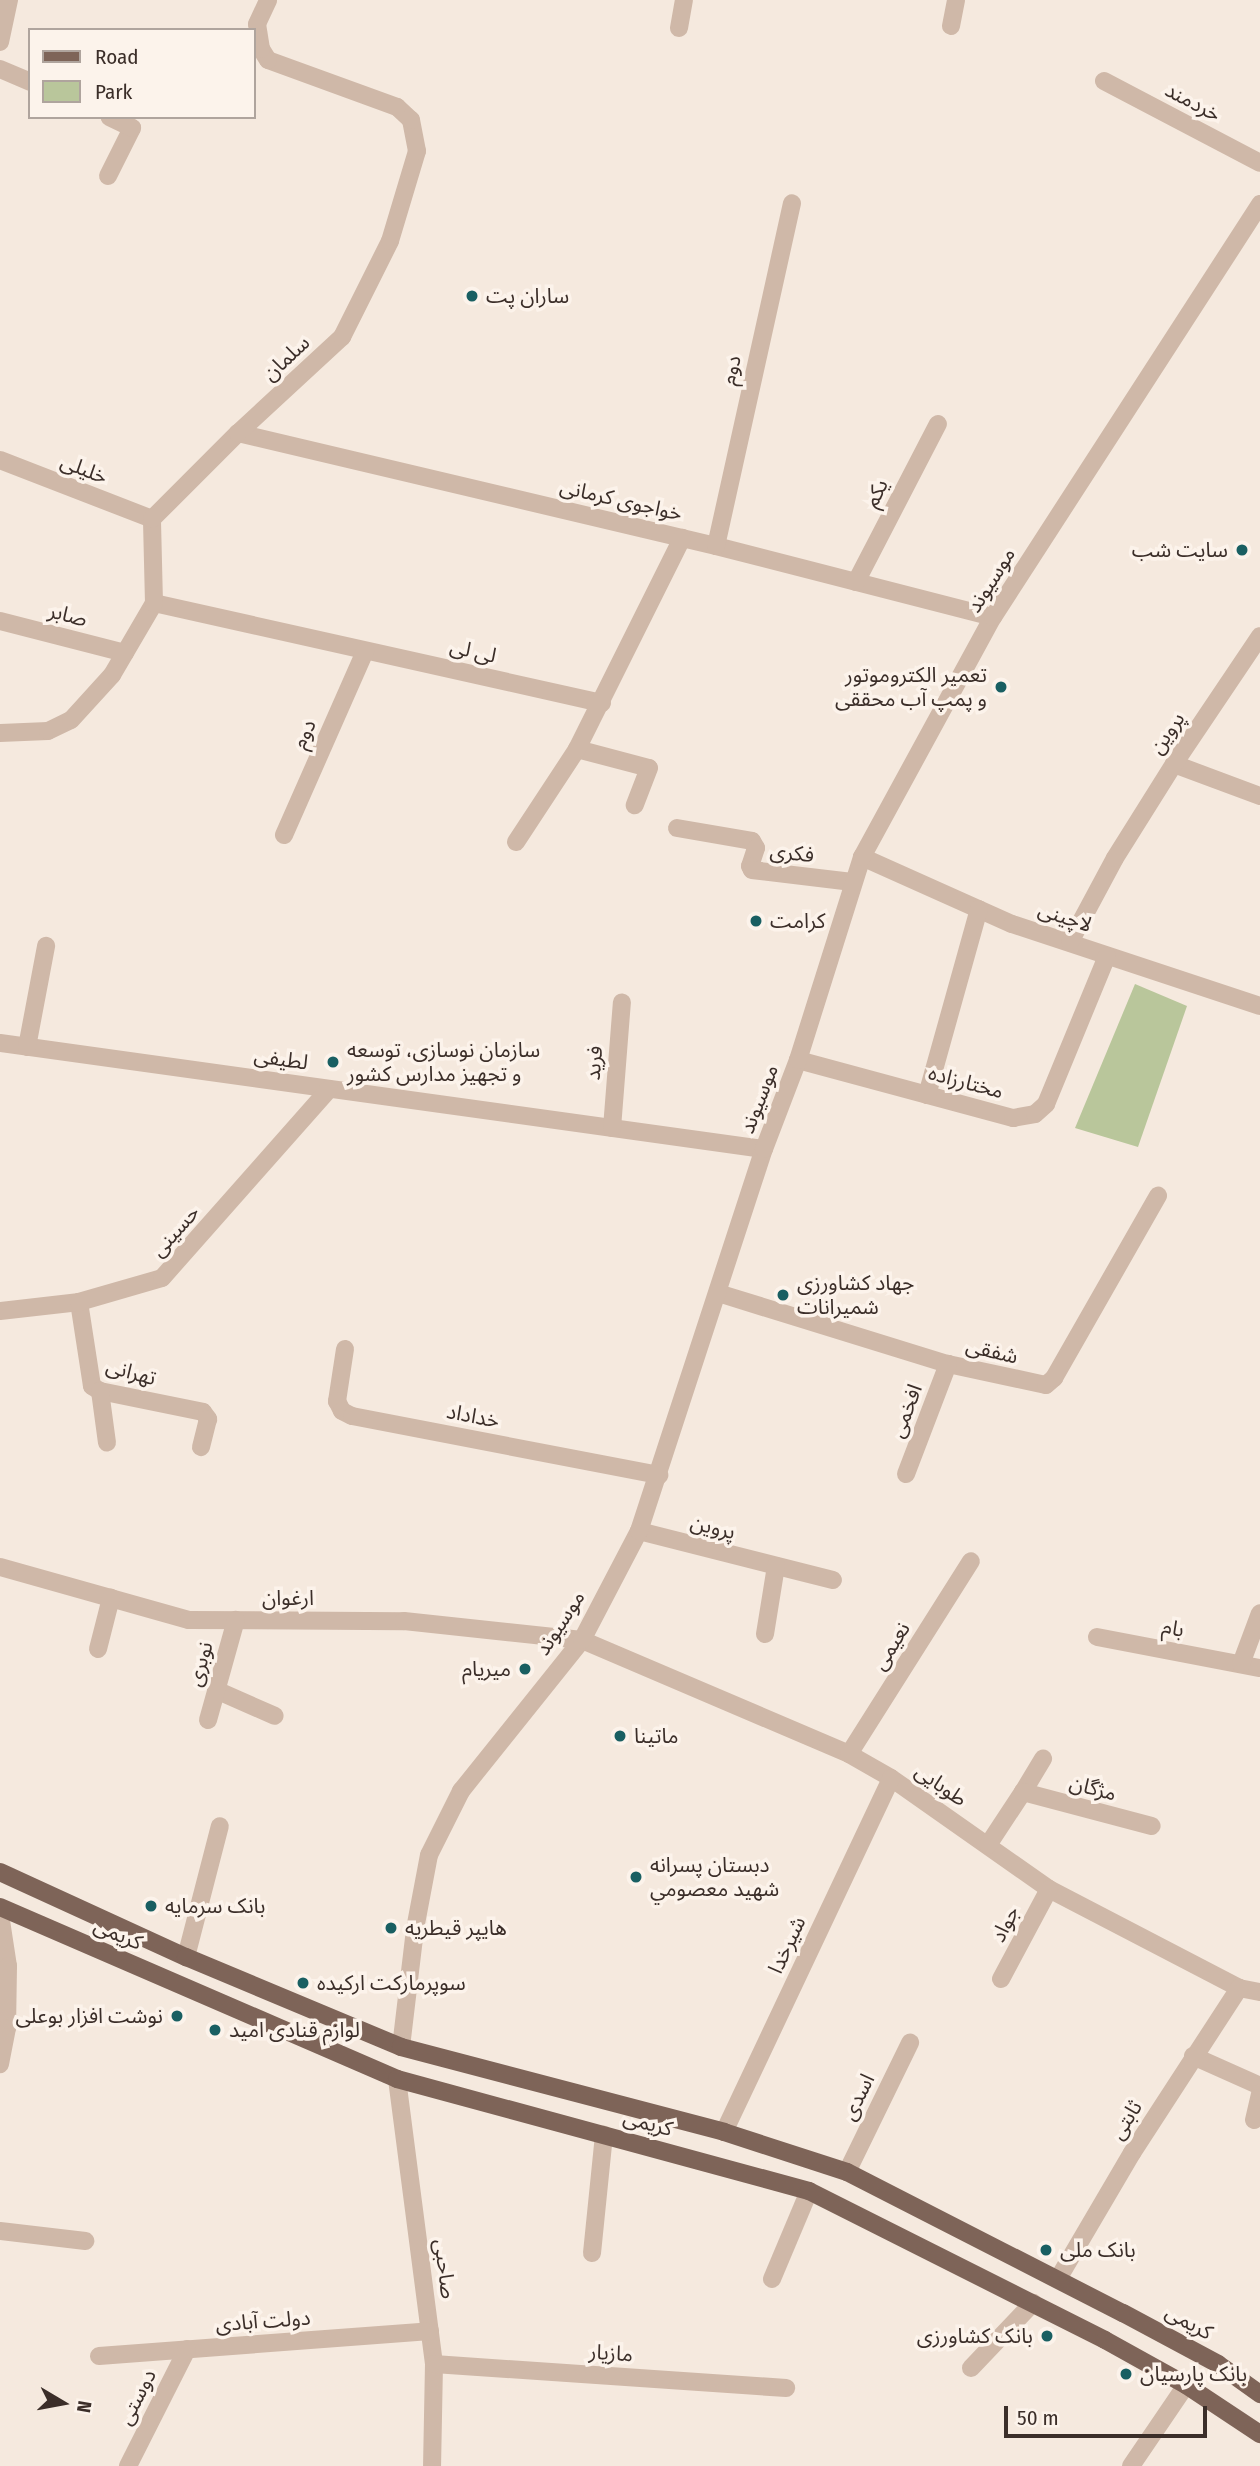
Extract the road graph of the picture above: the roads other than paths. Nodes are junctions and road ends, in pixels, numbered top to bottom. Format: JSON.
{"nodes":[{"id":1,"x":9,"y":0,"type":"edge"},
{"id":2,"x":268,"y":0,"type":"edge"},
{"id":3,"x":684,"y":0,"type":"edge"},
{"id":4,"x":956,"y":0,"type":"edge"},
{"id":5,"x":2,"y":23,"type":"edge"},
{"id":6,"x":951,"y":26,"type":"dead end"},
{"id":7,"x":679,"y":28,"type":"dead end"},
{"id":8,"x":0,"y":42,"type":"edge"},
{"id":9,"x":0,"y":69,"type":"edge"},
{"id":10,"x":28,"y":81,"type":"edge"},
{"id":11,"x":1104,"y":81,"type":"dead end"},
{"id":12,"x":113,"y":119,"type":"edge"},
{"id":13,"x":1260,"y":163,"type":"edge"},
{"id":14,"x":108,"y":176,"type":"dead end"},
{"id":15,"x":792,"y":203,"type":"dead end"},
{"id":16,"x":1260,"y":204,"type":"edge"},
{"id":17,"x":938,"y":424,"type":"dead end"},
{"id":18,"x":238,"y":433,"type":"junction"},
{"id":19,"x":0,"y":460,"type":"edge"},
{"id":20,"x":152,"y":519,"type":"junction"},
{"id":21,"x":682,"y":538,"type":"junction"},
{"id":22,"x":716,"y":546,"type":"junction"},
{"id":23,"x":856,"y":582,"type":"junction"},
{"id":24,"x":154,"y":603,"type":"junction"},
{"id":25,"x":993,"y":617,"type":"junction"},
{"id":26,"x":0,"y":621,"type":"edge"},
{"id":27,"x":1260,"y":636,"type":"edge"},
{"id":28,"x":365,"y":650,"type":"junction"},
{"id":29,"x":125,"y":653,"type":"junction"},
{"id":30,"x":601,"y":703,"type":"junction"},
{"id":31,"x":0,"y":733,"type":"edge"},
{"id":32,"x":577,"y":750,"type":"junction"},
{"id":33,"x":1174,"y":764,"type":"junction"},
{"id":34,"x":1260,"y":796,"type":"edge"},
{"id":35,"x":635,"y":805,"type":"dead end"},
{"id":36,"x":677,"y":828,"type":"dead end"},
{"id":37,"x":284,"y":835,"type":"dead end"},
{"id":38,"x":516,"y":842,"type":"dead end"},
{"id":39,"x":862,"y":857,"type":"junction"},
{"id":40,"x":852,"y":882,"type":"junction"},
{"id":41,"x":979,"y":909,"type":"junction"},
{"id":42,"x":1070,"y":942,"type":"junction"},
{"id":43,"x":46,"y":946,"type":"dead end"},
{"id":44,"x":1107,"y":956,"type":"junction"},
{"id":45,"x":622,"y":1002,"type":"dead end"},
{"id":46,"x":1260,"y":1006,"type":"edge"},
{"id":47,"x":0,"y":1043,"type":"edge"},
{"id":48,"x":27,"y":1046,"type":"junction"},
{"id":49,"x":798,"y":1060,"type":"junction"},
{"id":50,"x":330,"y":1089,"type":"junction"},
{"id":51,"x":927,"y":1094,"type":"junction"},
{"id":52,"x":612,"y":1128,"type":"junction"},
{"id":53,"x":764,"y":1149,"type":"junction"},
{"id":54,"x":1158,"y":1196,"type":"dead end"},
{"id":55,"x":718,"y":1293,"type":"junction"},
{"id":56,"x":79,"y":1302,"type":"junction"},
{"id":57,"x":0,"y":1311,"type":"edge"},
{"id":58,"x":345,"y":1349,"type":"dead end"},
{"id":59,"x":948,"y":1364,"type":"junction"},
{"id":60,"x":100,"y":1391,"type":"junction"},
{"id":61,"x":107,"y":1443,"type":"dead end"},
{"id":62,"x":201,"y":1447,"type":"dead end"},
{"id":63,"x":906,"y":1474,"type":"dead end"},
{"id":64,"x":659,"y":1475,"type":"junction"},
{"id":65,"x":639,"y":1531,"type":"junction"},
{"id":66,"x":971,"y":1561,"type":"dead end"},
{"id":67,"x":776,"y":1566,"type":"junction"},
{"id":68,"x":0,"y":1567,"type":"edge"},
{"id":69,"x":833,"y":1580,"type":"dead end"},
{"id":70,"x":111,"y":1598,"type":"junction"},
{"id":71,"x":1260,"y":1613,"type":"edge"},
{"id":72,"x":236,"y":1620,"type":"junction"},
{"id":73,"x":765,"y":1634,"type":"dead end"},
{"id":74,"x":1097,"y":1637,"type":"dead end"},
{"id":75,"x":582,"y":1640,"type":"junction"},
{"id":76,"x":98,"y":1648,"type":"dead end"},
{"id":77,"x":1241,"y":1664,"type":"junction"},
{"id":78,"x":1260,"y":1668,"type":"edge"},
{"id":79,"x":216,"y":1689,"type":"junction"},
{"id":80,"x":275,"y":1716,"type":"dead end"},
{"id":81,"x":208,"y":1720,"type":"dead end"},
{"id":82,"x":849,"y":1754,"type":"junction"},
{"id":83,"x":1043,"y":1759,"type":"dead end"},
{"id":84,"x":891,"y":1778,"type":"junction"},
{"id":85,"x":1023,"y":1792,"type":"junction"},
{"id":86,"x":220,"y":1826,"type":"dead end"},
{"id":87,"x":1152,"y":1826,"type":"dead end"},
{"id":88,"x":988,"y":1845,"type":"junction"},
{"id":89,"x":0,"y":1872,"type":"edge"},
{"id":90,"x":1049,"y":1889,"type":"junction"},
{"id":91,"x":0,"y":1907,"type":"edge"},
{"id":92,"x":0,"y":1914,"type":"edge"},
{"id":93,"x":186,"y":1957,"type":"junction"},
{"id":94,"x":1002,"y":1979,"type":"dead end"},
{"id":95,"x":1238,"y":1988,"type":"junction"},
{"id":96,"x":1260,"y":1992,"type":"edge"},
{"id":97,"x":910,"y":2043,"type":"dead end"},
{"id":98,"x":401,"y":2047,"type":"junction"},
{"id":99,"x":1192,"y":2056,"type":"junction"},
{"id":100,"x":0,"y":2064,"type":"edge"},
{"id":101,"x":397,"y":2079,"type":"junction"},
{"id":102,"x":1260,"y":2086,"type":"edge"},
{"id":103,"x":1260,"y":2093,"type":"edge"},
{"id":104,"x":1254,"y":2120,"type":"dead end"},
{"id":105,"x":724,"y":2132,"type":"junction"},
{"id":106,"x":604,"y":2135,"type":"junction"},
{"id":107,"x":847,"y":2172,"type":"junction"},
{"id":108,"x":809,"y":2192,"type":"junction"},
{"id":109,"x":0,"y":2231,"type":"edge"},
{"id":110,"x":85,"y":2241,"type":"dead end"},
{"id":111,"x":592,"y":2253,"type":"dead end"},
{"id":112,"x":772,"y":2279,"type":"dead end"},
{"id":113,"x":1058,"y":2279,"type":"junction"},
{"id":114,"x":1032,"y":2303,"type":"junction"},
{"id":115,"x":430,"y":2331,"type":"junction"},
{"id":116,"x":187,"y":2349,"type":"junction"},
{"id":117,"x":99,"y":2356,"type":"dead end"},
{"id":118,"x":434,"y":2364,"type":"junction"},
{"id":119,"x":971,"y":2368,"type":"dead end"},
{"id":120,"x":1186,"y":2385,"type":"junction"},
{"id":121,"x":786,"y":2388,"type":"dead end"},
{"id":122,"x":1260,"y":2394,"type":"edge"},
{"id":123,"x":1260,"y":2434,"type":"edge"},
{"id":124,"x":128,"y":2466,"type":"edge"},
{"id":125,"x":432,"y":2466,"type":"edge"},
{"id":126,"x":1131,"y":2466,"type":"edge"}],
"edges":[{"from":1,"to":5,"type":"street"},
{"from":2,"to":18,"type":"street","name":"سلمان"},
{"from":3,"to":7,"type":"street"},
{"from":4,"to":6,"type":"street"},
{"from":5,"to":8,"type":"street"},
{"from":9,"to":10,"type":"street"},
{"from":11,"to":13,"type":"street","name":"خردمند"},
{"from":12,"to":14,"type":"street"},
{"from":15,"to":22,"type":"street","name":"دوم"},
{"from":16,"to":25,"type":"street","name":"موسیوند"},
{"from":17,"to":23,"type":"street","name":"یکم"},
{"from":18,"to":20,"type":"street","name":"سلمان"},
{"from":18,"to":21,"type":"street","name":"خواجوی کرمانی"},
{"from":19,"to":20,"type":"street","name":"خلیلی"},
{"from":20,"to":24,"type":"street"},
{"from":21,"to":22,"type":"street","name":"خواجوی کرمانی"},
{"from":21,"to":30,"type":"street"},
{"from":22,"to":23,"type":"street","name":"خواجوی کرمانی"},
{"from":23,"to":25,"type":"street","name":"خواجوی کرمانی"},
{"from":24,"to":28,"type":"street","name":"لی لی"},
{"from":24,"to":29,"type":"street"},
{"from":25,"to":39,"type":"street","name":"موسیوند"},
{"from":26,"to":29,"type":"street","name":"صابر"},
{"from":27,"to":33,"type":"street","name":"پروین"},
{"from":28,"to":30,"type":"street","name":"لی لی"},
{"from":28,"to":37,"type":"street","name":"دوم"},
{"from":29,"to":31,"type":"street"},
{"from":30,"to":32,"type":"street"},
{"from":32,"to":35,"type":"street"},
{"from":32,"to":38,"type":"street"},
{"from":33,"to":34,"type":"street"},
{"from":33,"to":42,"type":"street","name":"پروین"},
{"from":36,"to":40,"type":"street","name":"فکری"},
{"from":39,"to":40,"type":"street","name":"موسیوند"},
{"from":39,"to":41,"type":"street","name":"لاچینی"},
{"from":40,"to":49,"type":"street","name":"موسیوند"},
{"from":41,"to":42,"type":"street","name":"لاچینی"},
{"from":41,"to":51,"type":"street"},
{"from":42,"to":44,"type":"street","name":"لاچینی"},
{"from":43,"to":48,"type":"street"},
{"from":44,"to":46,"type":"street","name":"لاچینی"},
{"from":44,"to":51,"type":"street","name":"مختارزاده"},
{"from":45,"to":52,"type":"street","name":"فرید"},
{"from":47,"to":48,"type":"street","name":"لطیفی"},
{"from":48,"to":50,"type":"street","name":"لطیفی"},
{"from":49,"to":51,"type":"street","name":"مختارزاده"},
{"from":49,"to":53,"type":"street","name":"موسیوند"},
{"from":50,"to":52,"type":"street","name":"لطیفی"},
{"from":50,"to":56,"type":"street","name":"حسینی"},
{"from":52,"to":53,"type":"street","name":"لطیفی"},
{"from":53,"to":55,"type":"street","name":"موسیوند"},
{"from":54,"to":59,"type":"street","name":"شفقی"},
{"from":55,"to":59,"type":"street","name":"شفقی"},
{"from":55,"to":64,"type":"street","name":"موسیوند"},
{"from":56,"to":57,"type":"street","name":"حسینی"},
{"from":56,"to":60,"type":"street","name":"تهرانی"},
{"from":58,"to":64,"type":"street","name":"خداداد"},
{"from":59,"to":63,"type":"street","name":"افخمی"},
{"from":60,"to":61,"type":"street"},
{"from":60,"to":62,"type":"street","name":"تهرانی"},
{"from":64,"to":65,"type":"street","name":"موسیوند"},
{"from":65,"to":67,"type":"street","name":"پروین"},
{"from":65,"to":75,"type":"street","name":"موسیوند"},
{"from":66,"to":82,"type":"street","name":"نعیمی"},
{"from":67,"to":69,"type":"street","name":"پروین"},
{"from":67,"to":73,"type":"street"},
{"from":68,"to":70,"type":"street","name":"ارغوان"},
{"from":70,"to":72,"type":"street","name":"ارغوان"},
{"from":70,"to":76,"type":"street"},
{"from":71,"to":77,"type":"street"},
{"from":72,"to":75,"type":"street","name":"ارغوان"},
{"from":72,"to":79,"type":"street","name":"نوبری"},
{"from":74,"to":77,"type":"street","name":"بام"},
{"from":75,"to":82,"type":"street","name":"طوبایی"},
{"from":75,"to":98,"type":"street","name":"موسیوند"},
{"from":77,"to":78,"type":"street","name":"بام"},
{"from":79,"to":80,"type":"street"},
{"from":79,"to":81,"type":"street","name":"نوبری"},
{"from":82,"to":84,"type":"street","name":"طوبایی"},
{"from":83,"to":85,"type":"street"},
{"from":84,"to":88,"type":"street","name":"طوبایی"},
{"from":84,"to":105,"type":"street","name":"شیرخدا"},
{"from":85,"to":87,"type":"street","name":"مژگان"},
{"from":85,"to":88,"type":"street"},
{"from":86,"to":93,"type":"street"},
{"from":88,"to":90,"type":"street","name":"طوبایی"},
{"from":89,"to":93,"type":"main road","name":"کریمی"},
{"from":90,"to":94,"type":"street","name":"جواد"},
{"from":90,"to":95,"type":"street","name":"طوبایی"},
{"from":91,"to":101,"type":"main road","name":"کریمی"},
{"from":92,"to":100,"type":"street"},
{"from":93,"to":98,"type":"main road","name":"کریمی"},
{"from":95,"to":96,"type":"street","name":"طوبایی"},
{"from":95,"to":99,"type":"street","name":"ثابتی"},
{"from":97,"to":107,"type":"street","name":"اسدی"},
{"from":98,"to":101,"type":"main road"},
{"from":98,"to":105,"type":"main road","name":"کریمی"},
{"from":99,"to":102,"type":"street"},
{"from":99,"to":113,"type":"street","name":"ثابتی"},
{"from":101,"to":106,"type":"main road","name":"کریمی"},
{"from":101,"to":115,"type":"street","name":"صاحبی"},
{"from":103,"to":104,"type":"street"},
{"from":105,"to":107,"type":"main road","name":"کریمی"},
{"from":106,"to":108,"type":"main road","name":"کریمی"},
{"from":106,"to":111,"type":"street"},
{"from":107,"to":113,"type":"main road","name":"کریمی"},
{"from":108,"to":112,"type":"street"},
{"from":108,"to":114,"type":"main road","name":"کریمی"},
{"from":109,"to":110,"type":"street"},
{"from":113,"to":122,"type":"main road","name":"کریمی"},
{"from":114,"to":119,"type":"street"},
{"from":114,"to":120,"type":"main road","name":"کریمی"},
{"from":115,"to":116,"type":"street","name":"دولت آبادی"},
{"from":115,"to":118,"type":"street","name":"صاحبی"},
{"from":116,"to":117,"type":"street","name":"دولت آبادی"},
{"from":116,"to":124,"type":"street","name":"دوستی"},
{"from":118,"to":121,"type":"street","name":"مازیار"},
{"from":118,"to":125,"type":"street","name":"صاحبی"},
{"from":120,"to":123,"type":"main road","name":"کریمی"},
{"from":120,"to":126,"type":"street"}]}
